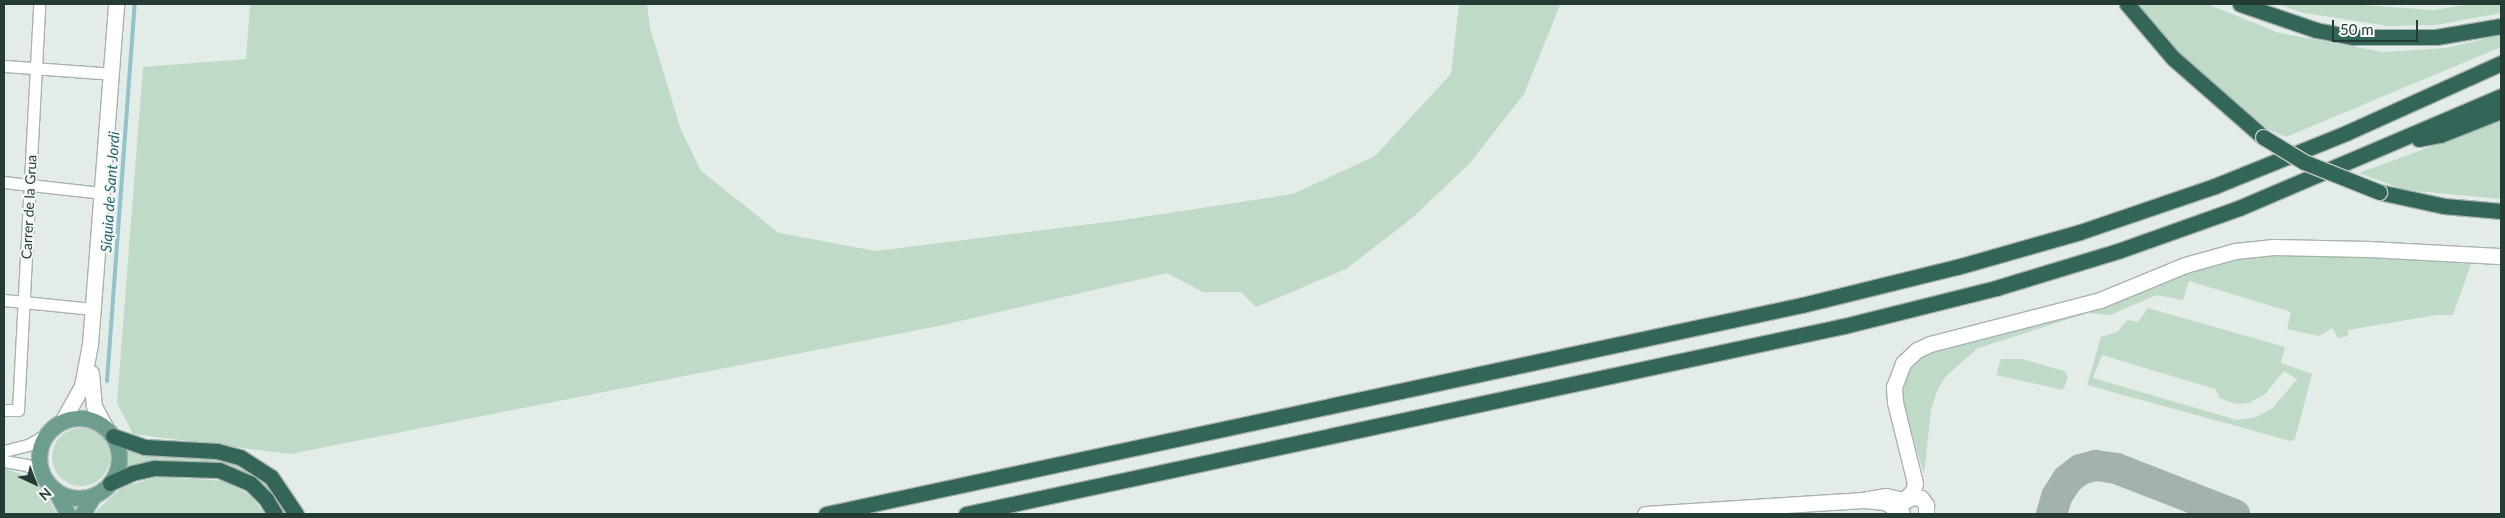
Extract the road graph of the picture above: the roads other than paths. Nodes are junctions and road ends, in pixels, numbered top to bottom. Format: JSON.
{"nodes":[{"id":1,"x":39,"y":4,"type":"edge"},
{"id":2,"x":116,"y":4,"type":"edge"},
{"id":3,"x":2128,"y":4,"type":"edge"},
{"id":4,"x":2240,"y":4,"type":"edge"},
{"id":5,"x":2501,"y":26,"type":"edge"},
{"id":6,"x":2501,"y":63,"type":"edge"},
{"id":7,"x":4,"y":66,"type":"edge"},
{"id":8,"x":35,"y":69,"type":"junction"},
{"id":9,"x":112,"y":74,"type":"junction"},
{"id":10,"x":2501,"y":96,"type":"edge"},
{"id":11,"x":2501,"y":112,"type":"edge"},
{"id":12,"x":2393,"y":145,"type":"junction"},
{"id":13,"x":4,"y":182,"type":"edge"},
{"id":14,"x":30,"y":185,"type":"junction"},
{"id":15,"x":102,"y":194,"type":"junction"},
{"id":16,"x":2501,"y":211,"type":"edge"},
{"id":17,"x":2501,"y":256,"type":"edge"},
{"id":18,"x":4,"y":300,"type":"edge"},
{"id":19,"x":24,"y":302,"type":"junction"},
{"id":20,"x":93,"y":309,"type":"junction"},
{"id":21,"x":90,"y":344,"type":"junction"},
{"id":22,"x":4,"y":410,"type":"edge"},
{"id":23,"x":62,"y":422,"type":"junction"},
{"id":24,"x":109,"y":431,"type":"junction"},
{"id":25,"x":47,"y":434,"type":"junction"},
{"id":26,"x":4,"y":451,"type":"edge"},
{"id":27,"x":4,"y":461,"type":"edge"},
{"id":28,"x":110,"y":483,"type":"junction"},
{"id":29,"x":51,"y":485,"type":"junction"},
{"id":30,"x":94,"y":495,"type":"junction"},
{"id":31,"x":1908,"y":498,"type":"junction"},
{"id":32,"x":1863,"y":500,"type":"junction"},
{"id":33,"x":68,"y":514,"type":"edge"},
{"id":34,"x":82,"y":514,"type":"edge"},
{"id":35,"x":275,"y":514,"type":"edge"},
{"id":36,"x":296,"y":514,"type":"edge"},
{"id":37,"x":826,"y":514,"type":"edge"},
{"id":38,"x":966,"y":514,"type":"edge"},
{"id":39,"x":1645,"y":514,"type":"edge"},
{"id":40,"x":1903,"y":514,"type":"edge"},
{"id":41,"x":1926,"y":514,"type":"edge"}],
"edges":[{"from":1,"to":8,"type":"street","name":"Carrer de la Grua"},
{"from":2,"to":9,"type":"street"},
{"from":3,"to":16,"type":"highway","bridge":true},
{"from":4,"to":5,"type":"highway"},
{"from":6,"to":37,"type":"highway"},
{"from":7,"to":8,"type":"street"},
{"from":8,"to":9,"type":"street"},
{"from":8,"to":14,"type":"street","name":"Carrer de la Grua"},
{"from":9,"to":15,"type":"street"},
{"from":10,"to":12,"type":"highway"},
{"from":11,"to":12,"type":"highway"},
{"from":12,"to":38,"type":"highway"},
{"from":13,"to":14,"type":"street"},
{"from":14,"to":15,"type":"street"},
{"from":14,"to":19,"type":"street","name":"Carrer de la Grua"},
{"from":15,"to":20,"type":"street"},
{"from":17,"to":31,"type":"street"},
{"from":18,"to":19,"type":"street"},
{"from":19,"to":20,"type":"street"},
{"from":19,"to":22,"type":"street","name":"Carrer de la Grua"},
{"from":20,"to":21,"type":"street"},
{"from":21,"to":23,"type":"street"},
{"from":21,"to":24,"type":"street"},
{"from":23,"to":24,"type":"main road"},
{"from":23,"to":25,"type":"main road"},
{"from":24,"to":28,"type":"main road"},
{"from":24,"to":36,"type":"highway"},
{"from":25,"to":26,"type":"street"},
{"from":25,"to":29,"type":"main road"},
{"from":27,"to":29,"type":"street"},
{"from":28,"to":30,"type":"main road"},
{"from":28,"to":35,"type":"highway"},
{"from":29,"to":30,"type":"main road"},
{"from":29,"to":33,"type":"main road"},
{"from":30,"to":34,"type":"main road"},
{"from":31,"to":32,"type":"street"},
{"from":31,"to":40,"type":"street"},
{"from":31,"to":41,"type":"street"},
{"from":32,"to":39,"type":"street"},
{"from":32,"to":40,"type":"street"}]}
